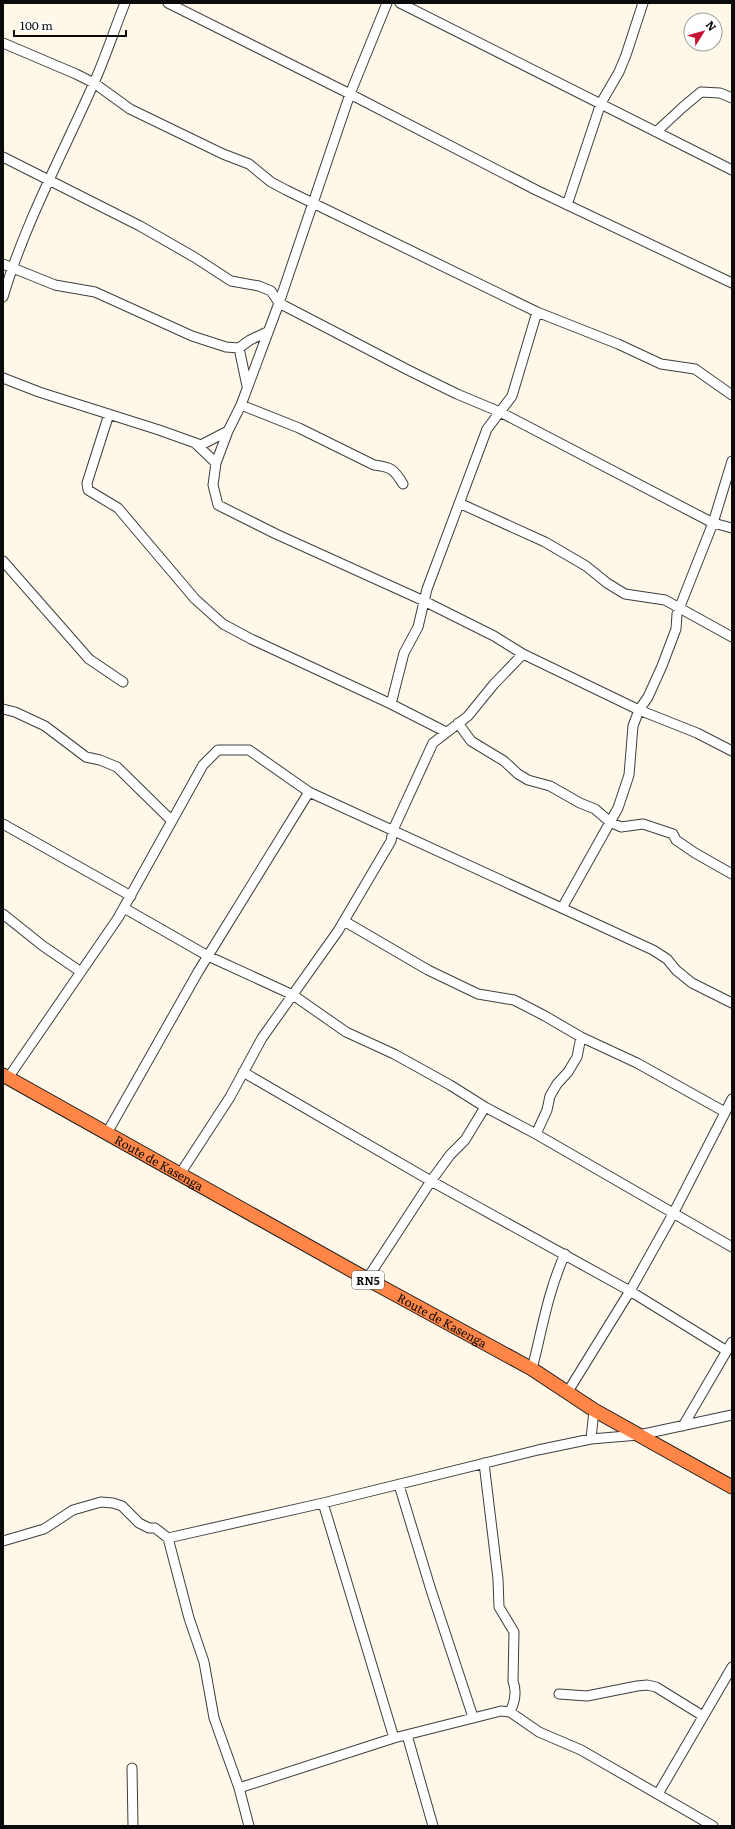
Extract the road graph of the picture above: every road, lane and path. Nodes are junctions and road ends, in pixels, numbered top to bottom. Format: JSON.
{"nodes":[{"id":1,"x":125,"y":3,"type":"edge"},
{"id":2,"x":168,"y":3,"type":"edge"},
{"id":3,"x":386,"y":3,"type":"edge"},
{"id":4,"x":400,"y":3,"type":"edge"},
{"id":5,"x":632,"y":3,"type":"edge"},
{"id":6,"x":642,"y":6,"type":"edge"},
{"id":7,"x":3,"y":43,"type":"edge"},
{"id":8,"x":94,"y":83,"type":"junction"},
{"id":9,"x":350,"y":94,"type":"junction"},
{"id":10,"x":732,"y":98,"type":"edge"},
{"id":11,"x":601,"y":103,"type":"junction"},
{"id":12,"x":656,"y":132,"type":"junction"},
{"id":13,"x":3,"y":157,"type":"edge"},
{"id":14,"x":732,"y":170,"type":"edge"},
{"id":15,"x":49,"y":179,"type":"junction"},
{"id":16,"x":314,"y":202,"type":"junction"},
{"id":17,"x":567,"y":205,"type":"junction"},
{"id":18,"x":7,"y":266,"type":"edge"},
{"id":19,"x":732,"y":283,"type":"edge"},
{"id":20,"x":3,"y":297,"type":"edge"},
{"id":21,"x":279,"y":303,"type":"junction"},
{"id":22,"x":537,"y":312,"type":"junction"},
{"id":23,"x":267,"y":332,"type":"junction"},
{"id":24,"x":239,"y":348,"type":"junction"},
{"id":25,"x":3,"y":378,"type":"edge"},
{"id":26,"x":247,"y":388,"type":"junction"},
{"id":27,"x":732,"y":394,"type":"edge"},
{"id":28,"x":241,"y":405,"type":"junction"},
{"id":29,"x":500,"y":412,"type":"junction"},
{"id":30,"x":109,"y":414,"type":"junction"},
{"id":31,"x":228,"y":431,"type":"junction"},
{"id":32,"x":194,"y":442,"type":"junction"},
{"id":33,"x":732,"y":460,"type":"edge"},
{"id":34,"x":216,"y":464,"type":"junction"},
{"id":35,"x":403,"y":484,"type":"dead end"},
{"id":36,"x":460,"y":503,"type":"junction"},
{"id":37,"x":713,"y":523,"type":"junction"},
{"id":38,"x":732,"y":528,"type":"edge"},
{"id":39,"x":3,"y":561,"type":"edge"},
{"id":40,"x":424,"y":601,"type":"junction"},
{"id":41,"x":681,"y":608,"type":"junction"},
{"id":42,"x":732,"y":637,"type":"edge"},
{"id":43,"x":524,"y":654,"type":"junction"},
{"id":44,"x":123,"y":682,"type":"dead end"},
{"id":45,"x":391,"y":704,"type":"junction"},
{"id":46,"x":3,"y":709,"type":"edge"},
{"id":47,"x":639,"y":710,"type":"junction"},
{"id":48,"x":458,"y":723,"type":"junction"},
{"id":49,"x":446,"y":732,"type":"junction"},
{"id":50,"x":732,"y":751,"type":"edge"},
{"id":51,"x":309,"y":792,"type":"junction"},
{"id":52,"x":172,"y":821,"type":"junction"},
{"id":53,"x":610,"y":822,"type":"junction"},
{"id":54,"x":3,"y":824,"type":"edge"},
{"id":55,"x":393,"y":830,"type":"junction"},
{"id":56,"x":732,"y":874,"type":"edge"},
{"id":57,"x":131,"y":896,"type":"junction"},
{"id":58,"x":124,"y":908,"type":"junction"},
{"id":59,"x":562,"y":908,"type":"junction"},
{"id":60,"x":3,"y":914,"type":"edge"},
{"id":61,"x":344,"y":921,"type":"junction"},
{"id":62,"x":208,"y":956,"type":"junction"},
{"id":63,"x":81,"y":972,"type":"junction"},
{"id":64,"x":293,"y":995,"type":"junction"},
{"id":65,"x":732,"y":1003,"type":"edge"},
{"id":66,"x":581,"y":1038,"type":"junction"},
{"id":67,"x":243,"y":1072,"type":"junction"},
{"id":68,"x":6,"y":1076,"type":"edge"},
{"id":69,"x":732,"y":1099,"type":"edge"},
{"id":70,"x":485,"y":1107,"type":"junction"},
{"id":71,"x":725,"y":1112,"type":"junction"},
{"id":72,"x":107,"y":1134,"type":"junction"},
{"id":73,"x":536,"y":1134,"type":"junction"},
{"id":74,"x":180,"y":1174,"type":"junction"},
{"id":75,"x":431,"y":1181,"type":"junction"},
{"id":76,"x":673,"y":1214,"type":"junction"},
{"id":77,"x":732,"y":1247,"type":"edge"},
{"id":78,"x":565,"y":1254,"type":"junction"},
{"id":79,"x":367,"y":1279,"type":"junction"},
{"id":80,"x":630,"y":1290,"type":"junction"},
{"id":81,"x":732,"y":1342,"type":"edge"},
{"id":82,"x":727,"y":1351,"type":"junction"},
{"id":83,"x":532,"y":1369,"type":"junction"},
{"id":84,"x":567,"y":1393,"type":"junction"},
{"id":85,"x":594,"y":1410,"type":"junction"},
{"id":86,"x":732,"y":1415,"type":"edge"},
{"id":87,"x":683,"y":1426,"type":"junction"},
{"id":88,"x":639,"y":1435,"type":"junction"},
{"id":89,"x":591,"y":1439,"type":"junction"},
{"id":90,"x":484,"y":1463,"type":"junction"},
{"id":91,"x":399,"y":1485,"type":"junction"},
{"id":92,"x":732,"y":1487,"type":"edge"},
{"id":93,"x":323,"y":1503,"type":"junction"},
{"id":94,"x":168,"y":1538,"type":"junction"},
{"id":95,"x":3,"y":1541,"type":"edge"},
{"id":96,"x":732,"y":1667,"type":"edge"},
{"id":97,"x":559,"y":1694,"type":"dead end"},
{"id":98,"x":510,"y":1712,"type":"junction"},
{"id":99,"x":703,"y":1716,"type":"junction"},
{"id":100,"x":473,"y":1717,"type":"junction"},
{"id":101,"x":407,"y":1735,"type":"junction"},
{"id":102,"x":394,"y":1738,"type":"junction"},
{"id":103,"x":132,"y":1768,"type":"dead end"},
{"id":104,"x":239,"y":1788,"type":"junction"},
{"id":105,"x":658,"y":1794,"type":"junction"},
{"id":106,"x":133,"y":1826,"type":"edge"},
{"id":107,"x":249,"y":1826,"type":"edge"},
{"id":108,"x":433,"y":1826,"type":"edge"},
{"id":109,"x":713,"y":1826,"type":"edge"}],
"edges":[{"from":1,"to":8,"type":"street"},
{"from":2,"to":9,"type":"street"},
{"from":3,"to":9,"type":"street"},
{"from":4,"to":11,"type":"street"},
{"from":5,"to":6,"type":"street"},
{"from":6,"to":11,"type":"street"},
{"from":7,"to":8,"type":"street"},
{"from":8,"to":15,"type":"street"},
{"from":8,"to":16,"type":"street"},
{"from":9,"to":16,"type":"street"},
{"from":9,"to":17,"type":"street"},
{"from":10,"to":12,"type":"street"},
{"from":11,"to":12,"type":"street"},
{"from":11,"to":17,"type":"street"},
{"from":12,"to":14,"type":"street"},
{"from":13,"to":15,"type":"street"},
{"from":15,"to":18,"type":"street"},
{"from":15,"to":21,"type":"street"},
{"from":16,"to":21,"type":"street"},
{"from":16,"to":22,"type":"street"},
{"from":17,"to":19,"type":"street"},
{"from":18,"to":20,"type":"street"},
{"from":18,"to":24,"type":"street"},
{"from":21,"to":23,"type":"street"},
{"from":21,"to":29,"type":"street"},
{"from":22,"to":27,"type":"street"},
{"from":22,"to":29,"type":"street"},
{"from":23,"to":24,"type":"street"},
{"from":23,"to":26,"type":"street"},
{"from":24,"to":26,"type":"street"},
{"from":25,"to":30,"type":"street"},
{"from":26,"to":28,"type":"street"},
{"from":28,"to":31,"type":"street"},
{"from":28,"to":35,"type":"street"},
{"from":29,"to":36,"type":"street"},
{"from":29,"to":37,"type":"street"},
{"from":30,"to":32,"type":"street"},
{"from":30,"to":45,"type":"street"},
{"from":31,"to":32,"type":"street"},
{"from":31,"to":34,"type":"street"},
{"from":32,"to":34,"type":"street"},
{"from":33,"to":37,"type":"street"},
{"from":34,"to":40,"type":"street"},
{"from":36,"to":40,"type":"street"},
{"from":36,"to":41,"type":"street"},
{"from":37,"to":38,"type":"street"},
{"from":37,"to":41,"type":"street"},
{"from":39,"to":44,"type":"street"},
{"from":40,"to":43,"type":"street"},
{"from":40,"to":45,"type":"street"},
{"from":41,"to":42,"type":"street"},
{"from":41,"to":47,"type":"street"},
{"from":43,"to":47,"type":"street"},
{"from":43,"to":48,"type":"street"},
{"from":45,"to":49,"type":"street"},
{"from":46,"to":52,"type":"street"},
{"from":47,"to":50,"type":"street"},
{"from":47,"to":53,"type":"street"},
{"from":48,"to":49,"type":"street"},
{"from":48,"to":53,"type":"street"},
{"from":49,"to":55,"type":"street"},
{"from":51,"to":52,"type":"street"},
{"from":51,"to":55,"type":"street"},
{"from":51,"to":62,"type":"street"},
{"from":52,"to":57,"type":"street"},
{"from":53,"to":56,"type":"street"},
{"from":53,"to":59,"type":"street"},
{"from":54,"to":57,"type":"street"},
{"from":55,"to":59,"type":"street"},
{"from":55,"to":61,"type":"street"},
{"from":57,"to":58,"type":"street"},
{"from":58,"to":62,"type":"street"},
{"from":58,"to":63,"type":"street"},
{"from":59,"to":65,"type":"street"},
{"from":60,"to":63,"type":"street"},
{"from":61,"to":64,"type":"street"},
{"from":61,"to":66,"type":"street"},
{"from":62,"to":64,"type":"street"},
{"from":62,"to":72,"type":"street"},
{"from":63,"to":68,"type":"street"},
{"from":64,"to":67,"type":"street"},
{"from":64,"to":70,"type":"street"},
{"from":66,"to":71,"type":"street"},
{"from":66,"to":73,"type":"street"},
{"from":67,"to":74,"type":"street"},
{"from":67,"to":75,"type":"street"},
{"from":68,"to":72,"type":"highway","name":"Route de Kasenga","number":"RN5"},
{"from":69,"to":71,"type":"street"},
{"from":70,"to":73,"type":"street"},
{"from":70,"to":75,"type":"street"},
{"from":71,"to":76,"type":"street"},
{"from":72,"to":74,"type":"highway","name":"Route de Kasenga","number":"RN5"},
{"from":73,"to":76,"type":"street"},
{"from":74,"to":79,"type":"highway","name":"Route de Kasenga","number":"RN5"},
{"from":75,"to":78,"type":"street"},
{"from":75,"to":79,"type":"street"},
{"from":76,"to":77,"type":"street"},
{"from":76,"to":80,"type":"street"},
{"from":78,"to":80,"type":"street"},
{"from":78,"to":83,"type":"street"},
{"from":79,"to":83,"type":"highway","name":"Route de Kasenga","number":"RN5"},
{"from":80,"to":82,"type":"street"},
{"from":80,"to":84,"type":"street"},
{"from":81,"to":82,"type":"street"},
{"from":82,"to":87,"type":"street"},
{"from":83,"to":84,"type":"highway","name":"Route de Kasenga","number":"RN5"},
{"from":84,"to":85,"type":"highway","name":"Route de Kasenga","number":"RN5"},
{"from":85,"to":88,"type":"highway","name":"Route de Kasenga","number":"RN5"},
{"from":85,"to":89,"type":"street"},
{"from":86,"to":87,"type":"street"},
{"from":87,"to":88,"type":"street"},
{"from":88,"to":89,"type":"street"},
{"from":88,"to":92,"type":"highway","name":"Route de Kasenga","number":"RN5"},
{"from":89,"to":90,"type":"street"},
{"from":90,"to":91,"type":"street"},
{"from":90,"to":98,"type":"street"},
{"from":91,"to":93,"type":"street"},
{"from":91,"to":100,"type":"street"},
{"from":93,"to":94,"type":"street"},
{"from":93,"to":102,"type":"street"},
{"from":94,"to":95,"type":"street"},
{"from":94,"to":104,"type":"street"},
{"from":96,"to":99,"type":"street"},
{"from":97,"to":99,"type":"street"},
{"from":98,"to":100,"type":"street"},
{"from":98,"to":105,"type":"street"},
{"from":99,"to":105,"type":"street"},
{"from":100,"to":101,"type":"street"},
{"from":101,"to":102,"type":"street"},
{"from":101,"to":108,"type":"street"},
{"from":102,"to":104,"type":"street"},
{"from":103,"to":106,"type":"street"},
{"from":104,"to":107,"type":"street"},
{"from":105,"to":109,"type":"street"}]}
